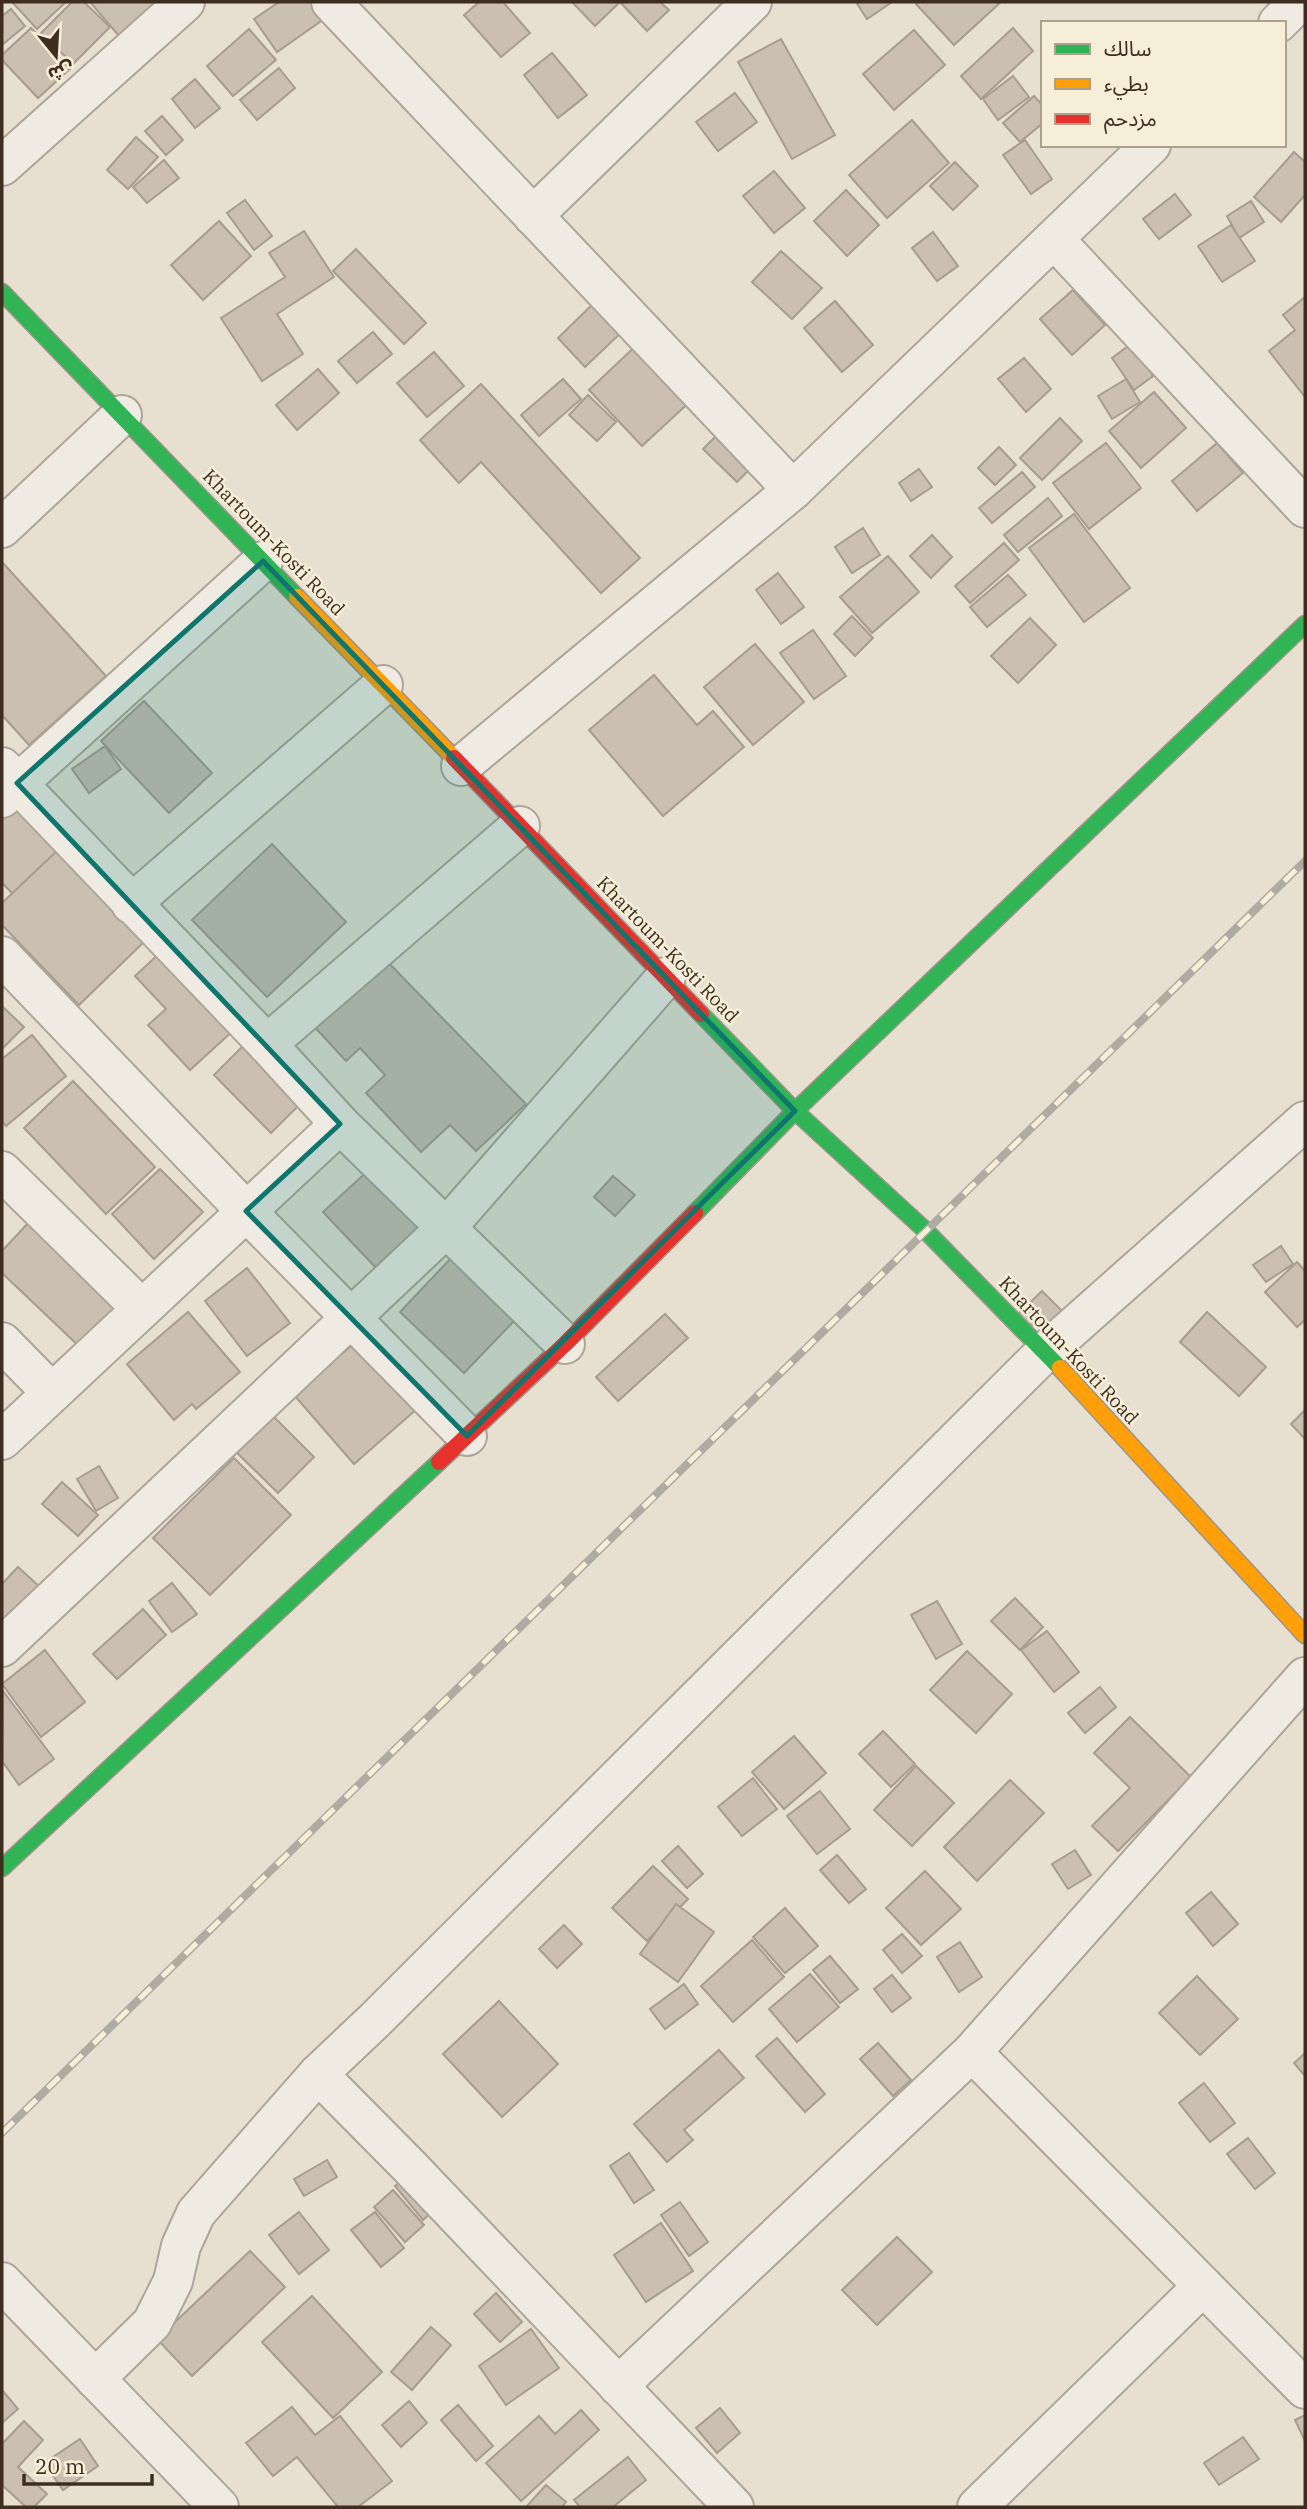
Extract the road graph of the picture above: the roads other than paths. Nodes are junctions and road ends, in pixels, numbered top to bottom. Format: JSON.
{"nodes":[{"id":1,"x":185,"y":2,"type":"edge"},
{"id":2,"x":331,"y":2,"type":"edge"},
{"id":3,"x":752,"y":2,"type":"edge"},
{"id":4,"x":1299,"y":2,"type":"edge"},
{"id":5,"x":1280,"y":21,"type":"edge"},
{"id":6,"x":1149,"y":147,"type":"edge"},
{"id":7,"x":2,"y":166,"type":"edge"},
{"id":8,"x":534,"y":216,"type":"junction"},
{"id":9,"x":1054,"y":239,"type":"junction"},
{"id":10,"x":2,"y":292,"type":"edge"},
{"id":11,"x":122,"y":415,"type":"junction"},
{"id":12,"x":793,"y":490,"type":"junction"},
{"id":13,"x":1305,"y":508,"type":"edge"},
{"id":14,"x":2,"y":528,"type":"edge"},
{"id":15,"x":263,"y":561,"type":"junction"},
{"id":16,"x":1305,"y":624,"type":"edge"},
{"id":17,"x":383,"y":685,"type":"junction"},
{"id":18,"x":461,"y":766,"type":"junction"},
{"id":19,"x":7,"y":783,"type":"edge"},
{"id":20,"x":520,"y":826,"type":"junction"},
{"id":21,"x":131,"y":904,"type":"junction"},
{"id":22,"x":2,"y":956,"type":"edge"},
{"id":23,"x":666,"y":977,"type":"junction"},
{"id":24,"x":267,"y":1044,"type":"junction"},
{"id":25,"x":795,"y":1111,"type":"junction"},
{"id":26,"x":1305,"y":1121,"type":"edge"},
{"id":27,"x":340,"y":1124,"type":"junction"},
{"id":28,"x":4,"y":1179,"type":"edge"},
{"id":29,"x":246,"y":1212,"type":"junction"},
{"id":30,"x":446,"y":1228,"type":"junction"},
{"id":31,"x":142,"y":1309,"type":"junction"},
{"id":32,"x":349,"y":1317,"type":"junction"},
{"id":33,"x":2,"y":1342,"type":"edge"},
{"id":34,"x":565,"y":1344,"type":"junction"},
{"id":35,"x":1045,"y":1352,"type":"junction"},
{"id":36,"x":52,"y":1393,"type":"junction"},
{"id":37,"x":467,"y":1436,"type":"junction"},
{"id":38,"x":2,"y":1440,"type":"edge"},
{"id":39,"x":1305,"y":1634,"type":"edge"},
{"id":40,"x":2,"y":1647,"type":"edge"},
{"id":41,"x":1305,"y":1677,"type":"edge"},
{"id":42,"x":2,"y":1868,"type":"edge"},
{"id":43,"x":972,"y":2052,"type":"junction"},
{"id":44,"x":318,"y":2074,"type":"junction"},
{"id":45,"x":2,"y":2282,"type":"edge"},
{"id":46,"x":1203,"y":2286,"type":"junction"},
{"id":47,"x":95,"y":2379,"type":"junction"},
{"id":48,"x":618,"y":2386,"type":"junction"},
{"id":49,"x":1305,"y":2389,"type":"edge"},
{"id":50,"x":219,"y":2507,"type":"edge"},
{"id":51,"x":734,"y":2507,"type":"edge"},
{"id":52,"x":977,"y":2507,"type":"edge"}],
"edges":[{"from":1,"to":7,"type":"street"},
{"from":2,"to":8,"type":"street"},
{"from":3,"to":8,"type":"street"},
{"from":4,"to":5,"type":"street"},
{"from":6,"to":9,"type":"street"},
{"from":8,"to":12,"type":"street"},
{"from":9,"to":12,"type":"street"},
{"from":9,"to":13,"type":"street"},
{"from":10,"to":11,"type":"main road","name":"Khartoum-Kosti Road"},
{"from":11,"to":14,"type":"street"},
{"from":11,"to":15,"type":"main road","name":"Khartoum-Kosti Road"},
{"from":12,"to":18,"type":"street"},
{"from":15,"to":17,"type":"main road","name":"Khartoum-Kosti Road"},
{"from":15,"to":19,"type":"street"},
{"from":16,"to":25,"type":"main road"},
{"from":17,"to":18,"type":"main road","name":"Khartoum-Kosti Road"},
{"from":17,"to":21,"type":"street"},
{"from":18,"to":20,"type":"main road","name":"Khartoum-Kosti Road"},
{"from":19,"to":21,"type":"street"},
{"from":20,"to":23,"type":"main road","name":"Khartoum-Kosti Road"},
{"from":20,"to":24,"type":"street"},
{"from":21,"to":24,"type":"street"},
{"from":22,"to":29,"type":"street"},
{"from":23,"to":25,"type":"main road","name":"Khartoum-Kosti Road"},
{"from":23,"to":30,"type":"street"},
{"from":24,"to":27,"type":"street"},
{"from":25,"to":34,"type":"main road"},
{"from":25,"to":35,"type":"main road","name":"Khartoum-Kosti Road"},
{"from":26,"to":35,"type":"street"},
{"from":27,"to":29,"type":"street"},
{"from":27,"to":30,"type":"street"},
{"from":28,"to":31,"type":"street"},
{"from":29,"to":31,"type":"street"},
{"from":29,"to":32,"type":"street"},
{"from":30,"to":32,"type":"street"},
{"from":30,"to":34,"type":"street"},
{"from":31,"to":36,"type":"street"},
{"from":32,"to":37,"type":"street"},
{"from":32,"to":40,"type":"street"},
{"from":33,"to":36,"type":"street"},
{"from":34,"to":37,"type":"main road"},
{"from":35,"to":39,"type":"main road","name":"Khartoum-Kosti Road"},
{"from":35,"to":44,"type":"street"},
{"from":36,"to":38,"type":"street"},
{"from":37,"to":42,"type":"main road"},
{"from":41,"to":43,"type":"street"},
{"from":43,"to":46,"type":"street"},
{"from":43,"to":48,"type":"street"},
{"from":44,"to":47,"type":"street"},
{"from":44,"to":48,"type":"street"},
{"from":45,"to":47,"type":"street"},
{"from":46,"to":49,"type":"street"},
{"from":46,"to":52,"type":"street"},
{"from":47,"to":50,"type":"street"},
{"from":48,"to":51,"type":"street"}]}
